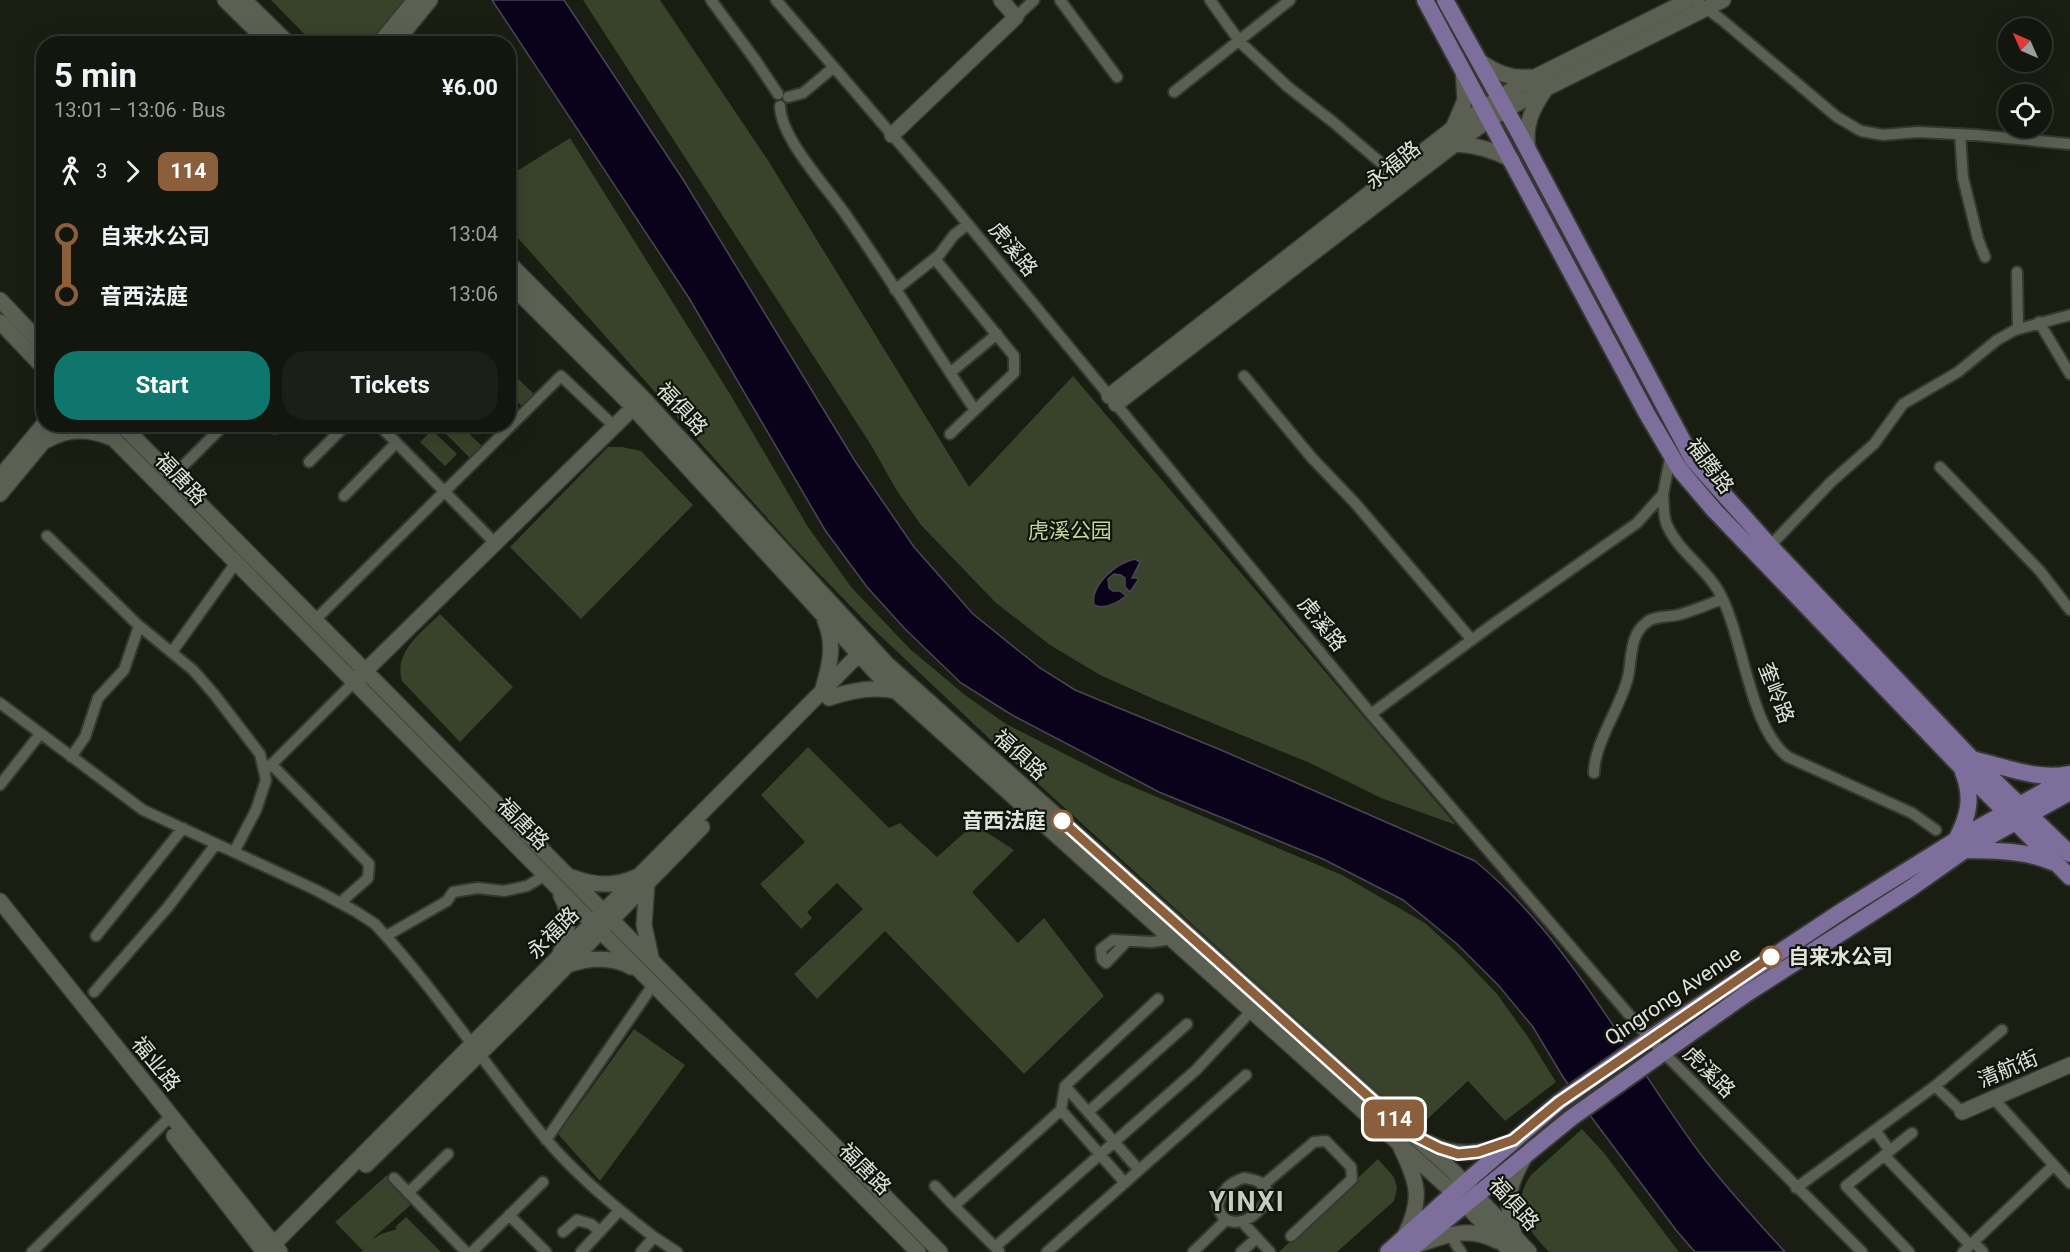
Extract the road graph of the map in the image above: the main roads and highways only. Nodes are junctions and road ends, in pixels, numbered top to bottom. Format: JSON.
{"nodes":[{"id":1,"x":1425,"y":0,"type":"edge"},
{"id":2,"x":1445,"y":0,"type":"edge"},
{"id":3,"x":1967,"y":763,"type":"junction"},
{"id":4,"x":2070,"y":775,"type":"edge"},
{"id":5,"x":2070,"y":792,"type":"edge"},
{"id":6,"x":2017,"y":813,"type":"junction"},
{"id":7,"x":1960,"y":845,"type":"junction"},
{"id":8,"x":2066,"y":866,"type":"edge"},
{"id":9,"x":1409,"y":1245,"type":"edge"},
{"id":10,"x":1388,"y":1252,"type":"edge"}],
"edges":[{"from":1,"to":3,"type":"main road","name":"福腾路"},
{"from":2,"to":3,"type":"main road","name":"福腾路"},
{"from":3,"to":4,"type":"main road"},
{"from":3,"to":6,"type":"main road","name":"福腾路"},
{"from":3,"to":7,"type":"main road"},
{"from":4,"to":6,"type":"main road","name":"Qingrong Avenue"},
{"from":5,"to":6,"type":"main road","name":"Qingrong Avenue"},
{"from":6,"to":7,"type":"main road","name":"Qingrong Avenue"},
{"from":6,"to":8,"type":"main road","name":"福腾路"},
{"from":7,"to":8,"type":"main road"},
{"from":7,"to":9,"type":"main road","name":"Qingrong Avenue"},
{"from":7,"to":9,"type":"main road","name":"Qingrong Avenue"},
{"from":9,"to":10,"type":"main road","name":"Qingrong Avenue"}]}
